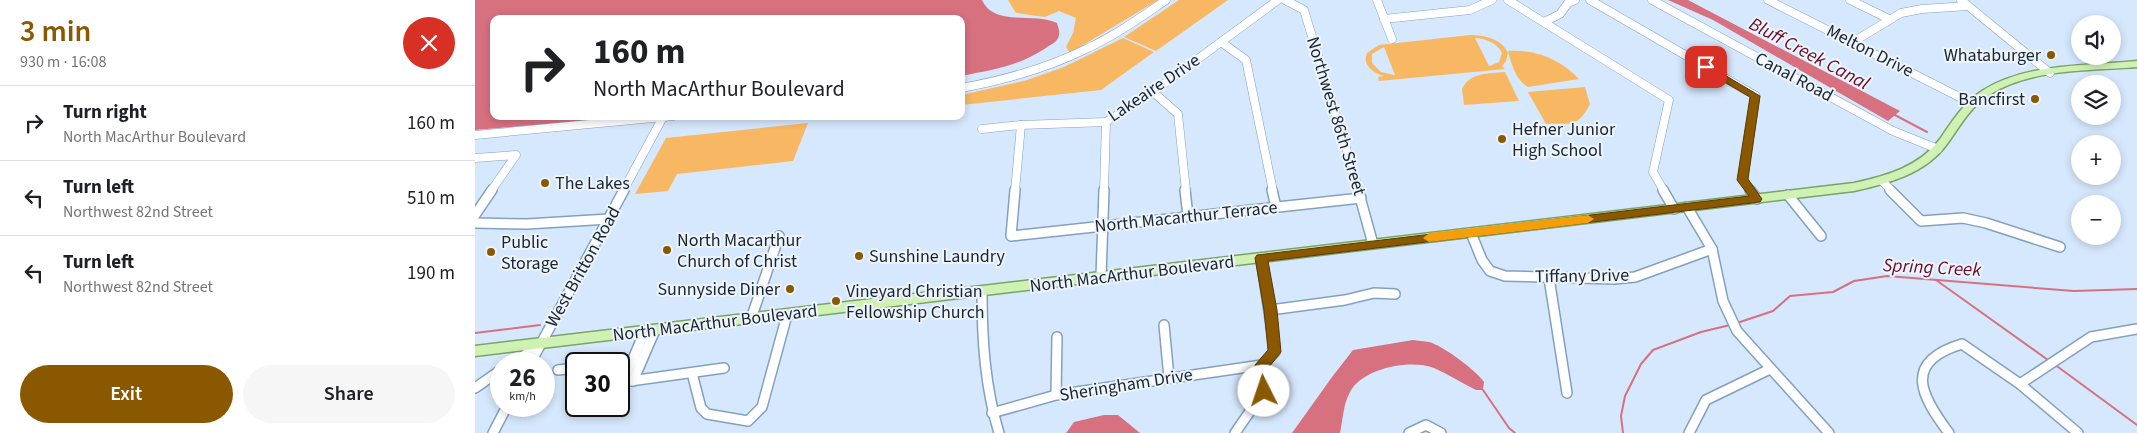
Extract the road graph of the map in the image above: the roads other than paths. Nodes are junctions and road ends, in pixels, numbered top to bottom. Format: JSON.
{"nodes":[{"id":1,"x":1166,"y":0,"type":"edge"},
{"id":2,"x":1278,"y":0,"type":"edge"},
{"id":3,"x":1285,"y":0,"type":"edge"},
{"id":4,"x":1377,"y":0,"type":"edge"},
{"id":5,"x":1492,"y":0,"type":"edge"},
{"id":6,"x":1507,"y":0,"type":"edge"},
{"id":7,"x":1575,"y":0,"type":"edge"},
{"id":8,"x":1589,"y":0,"type":"edge"},
{"id":9,"x":1652,"y":0,"type":"edge"},
{"id":10,"x":1768,"y":0,"type":"edge"},
{"id":11,"x":1850,"y":0,"type":"edge"},
{"id":12,"x":1961,"y":0,"type":"edge"},
{"id":13,"x":1968,"y":6,"type":"junction"},
{"id":14,"x":1384,"y":19,"type":"junction"},
{"id":15,"x":1889,"y":19,"type":"junction"},
{"id":16,"x":1544,"y":22,"type":"junction"},
{"id":17,"x":1392,"y":39,"type":"dead end"},
{"id":18,"x":1221,"y":42,"type":"junction"},
{"id":19,"x":1853,"y":42,"type":"junction"},
{"id":20,"x":2137,"y":64,"type":"edge"},
{"id":21,"x":2050,"y":73,"type":"junction"},
{"id":22,"x":965,"y":87,"type":"edge"},
{"id":23,"x":1153,"y":92,"type":"junction"},
{"id":24,"x":1971,"y":103,"type":"junction"},
{"id":25,"x":632,"y":120,"type":"edge"},
{"id":26,"x":661,"y":120,"type":"edge"},
{"id":27,"x":1106,"y":122,"type":"junction"},
{"id":28,"x":1021,"y":125,"type":"junction"},
{"id":29,"x":982,"y":129,"type":"dead end"},
{"id":30,"x":475,"y":135,"type":"edge"},
{"id":31,"x":1937,"y":149,"type":"junction"},
{"id":32,"x":475,"y":158,"type":"edge"},
{"id":33,"x":1882,"y":181,"type":"junction"},
{"id":34,"x":1788,"y":195,"type":"junction"},
{"id":35,"x":1361,"y":198,"type":"junction"},
{"id":36,"x":1757,"y":199,"type":"junction"},
{"id":37,"x":1687,"y":207,"type":"junction"},
{"id":38,"x":1276,"y":208,"type":"junction"},
{"id":39,"x":1674,"y":209,"type":"junction"},
{"id":40,"x":475,"y":215,"type":"edge"},
{"id":41,"x":1187,"y":216,"type":"junction"},
{"id":42,"x":609,"y":219,"type":"junction"},
{"id":43,"x":475,"y":223,"type":"edge"},
{"id":44,"x":1101,"y":227,"type":"junction"},
{"id":45,"x":1471,"y":233,"type":"junction"},
{"id":46,"x":779,"y":236,"type":"dead end"},
{"id":47,"x":1821,"y":236,"type":"dead end"},
{"id":48,"x":1373,"y":244,"type":"junction"},
{"id":49,"x":2060,"y":247,"type":"dead end"},
{"id":50,"x":1712,"y":249,"type":"junction"},
{"id":51,"x":1261,"y":258,"type":"junction"},
{"id":52,"x":1101,"y":277,"type":"junction"},
{"id":53,"x":1549,"y":278,"type":"junction"},
{"id":54,"x":982,"y":292,"type":"junction"},
{"id":55,"x":1395,"y":294,"type":"dead end"},
{"id":56,"x":1270,"y":310,"type":"junction"},
{"id":57,"x":787,"y":315,"type":"junction"},
{"id":58,"x":751,"y":319,"type":"junction"},
{"id":59,"x":1164,"y":325,"type":"dead end"},
{"id":60,"x":2137,"y":329,"type":"edge"},
{"id":61,"x":650,"y":331,"type":"junction"},
{"id":62,"x":1057,"y":337,"type":"dead end"},
{"id":63,"x":541,"y":344,"type":"junction"},
{"id":64,"x":475,"y":352,"type":"edge"},
{"id":65,"x":529,"y":352,"type":"edge"},
{"id":66,"x":537,"y":352,"type":"edge"},
{"id":67,"x":637,"y":361,"type":"junction"},
{"id":68,"x":630,"y":362,"type":"edge"},
{"id":69,"x":1262,"y":365,"type":"junction"},
{"id":70,"x":724,"y":368,"type":"dead end"},
{"id":71,"x":565,"y":369,"type":"edge"},
{"id":72,"x":1770,"y":369,"type":"junction"},
{"id":73,"x":558,"y":370,"type":"dead end"},
{"id":74,"x":691,"y":373,"type":"junction"},
{"id":75,"x":490,"y":378,"type":"edge"},
{"id":76,"x":1169,"y":378,"type":"junction"},
{"id":77,"x":2020,"y":384,"type":"junction"},
{"id":78,"x":475,"y":388,"type":"edge"},
{"id":79,"x":1567,"y":393,"type":"dead end"},
{"id":80,"x":1056,"y":395,"type":"junction"},
{"id":81,"x":993,"y":413,"type":"junction"},
{"id":82,"x":501,"y":417,"type":"edge"},
{"id":83,"x":493,"y":433,"type":"edge"},
{"id":84,"x":999,"y":433,"type":"edge"},
{"id":85,"x":1235,"y":433,"type":"edge"},
{"id":86,"x":1409,"y":433,"type":"edge"},
{"id":87,"x":1441,"y":433,"type":"edge"},
{"id":88,"x":1689,"y":433,"type":"edge"},
{"id":89,"x":1829,"y":433,"type":"edge"},
{"id":90,"x":1949,"y":433,"type":"edge"},
{"id":91,"x":2078,"y":433,"type":"edge"}],
"edges":[{"from":1,"to":22,"type":"street"},
{"from":2,"to":18,"type":"street","name":"Lakeaire Drive"},
{"from":3,"to":35,"type":"street","name":"Northwest 86th Street"},
{"from":4,"to":14,"type":"street"},
{"from":5,"to":14,"type":"street"},
{"from":6,"to":16,"type":"street"},
{"from":7,"to":16,"type":"street"},
{"from":8,"to":36,"type":"street"},
{"from":9,"to":31,"type":"street","name":"Canal Road"},
{"from":10,"to":19,"type":"street","name":"Melton Drive"},
{"from":11,"to":15,"type":"street"},
{"from":12,"to":13,"type":"street"},
{"from":13,"to":15,"type":"street"},
{"from":13,"to":21,"type":"street"},
{"from":14,"to":17,"type":"street"},
{"from":15,"to":19,"type":"street"},
{"from":16,"to":39,"type":"street"},
{"from":18,"to":23,"type":"street","name":"Lakeaire Drive"},
{"from":18,"to":38,"type":"street"},
{"from":19,"to":24,"type":"street","name":"Melton Drive"},
{"from":20,"to":21,"type":"main road","name":"North MacArthur Boulevard"},
{"from":21,"to":24,"type":"main road","name":"North MacArthur Boulevard"},
{"from":23,"to":27,"type":"street","name":"Lakeaire Drive"},
{"from":23,"to":41,"type":"street"},
{"from":24,"to":31,"type":"main road","name":"North MacArthur Boulevard"},
{"from":25,"to":30,"type":"street"},
{"from":26,"to":42,"type":"street","name":"West Britton Road"},
{"from":27,"to":28,"type":"street","name":"Lakeaire Drive"},
{"from":27,"to":44,"type":"street"},
{"from":28,"to":29,"type":"street","name":"Lakeaire Drive"},
{"from":28,"to":44,"type":"street","name":"North Macarthur Terrace"},
{"from":31,"to":33,"type":"main road","name":"North MacArthur Boulevard"},
{"from":32,"to":40,"type":"street"},
{"from":33,"to":34,"type":"main road","name":"North MacArthur Boulevard"},
{"from":33,"to":49,"type":"street"},
{"from":34,"to":36,"type":"main road","name":"North MacArthur Boulevard"},
{"from":34,"to":47,"type":"street"},
{"from":35,"to":38,"type":"street","name":"North Macarthur Terrace"},
{"from":35,"to":48,"type":"street","name":"Northwest 86th Street"},
{"from":36,"to":37,"type":"main road","name":"North MacArthur Boulevard"},
{"from":37,"to":39,"type":"main road","name":"North MacArthur Boulevard"},
{"from":37,"to":50,"type":"street"},
{"from":38,"to":41,"type":"street","name":"North Macarthur Terrace"},
{"from":39,"to":45,"type":"main road","name":"North MacArthur Boulevard"},
{"from":41,"to":44,"type":"street","name":"North Macarthur Terrace"},
{"from":42,"to":43,"type":"street"},
{"from":42,"to":63,"type":"street","name":"West Britton Road"},
{"from":44,"to":52,"type":"street"},
{"from":45,"to":48,"type":"main road","name":"North MacArthur Boulevard"},
{"from":45,"to":53,"type":"street","name":"Tiffany Drive"},
{"from":46,"to":58,"type":"street"},
{"from":48,"to":51,"type":"main road","name":"North MacArthur Boulevard"},
{"from":50,"to":53,"type":"street","name":"Tiffany Drive"},
{"from":50,"to":72,"type":"street"},
{"from":51,"to":52,"type":"main road","name":"North MacArthur Boulevard"},
{"from":51,"to":56,"type":"street"},
{"from":52,"to":54,"type":"main road","name":"North MacArthur Boulevard"},
{"from":53,"to":79,"type":"street"},
{"from":54,"to":57,"type":"main road","name":"North MacArthur Boulevard"},
{"from":54,"to":81,"type":"street"},
{"from":55,"to":56,"type":"street"},
{"from":56,"to":69,"type":"street"},
{"from":57,"to":58,"type":"main road","name":"North MacArthur Boulevard"},
{"from":57,"to":74,"type":"street"},
{"from":58,"to":61,"type":"main road","name":"North MacArthur Boulevard"},
{"from":59,"to":76,"type":"street"},
{"from":60,"to":77,"type":"street"},
{"from":61,"to":63,"type":"main road","name":"North MacArthur Boulevard"},
{"from":61,"to":67,"type":"street"},
{"from":62,"to":80,"type":"street"},
{"from":63,"to":64,"type":"main road","name":"North MacArthur Boulevard"},
{"from":63,"to":65,"type":"street"},
{"from":63,"to":66,"type":"street","name":"West Britton Road"},
{"from":67,"to":68,"type":"street"},
{"from":67,"to":74,"type":"street"},
{"from":69,"to":76,"type":"street","name":"Sheringham Drive"},
{"from":69,"to":85,"type":"street"},
{"from":70,"to":74,"type":"street"},
{"from":71,"to":73,"type":"street"},
{"from":72,"to":88,"type":"street"},
{"from":72,"to":89,"type":"street"},
{"from":75,"to":78,"type":"street"},
{"from":76,"to":80,"type":"street","name":"Sheringham Drive"},
{"from":77,"to":90,"type":"street"},
{"from":77,"to":91,"type":"street"},
{"from":80,"to":81,"type":"street","name":"Sheringham Drive"},
{"from":81,"to":84,"type":"street"},
{"from":82,"to":83,"type":"street"},
{"from":86,"to":87,"type":"street"}]}
